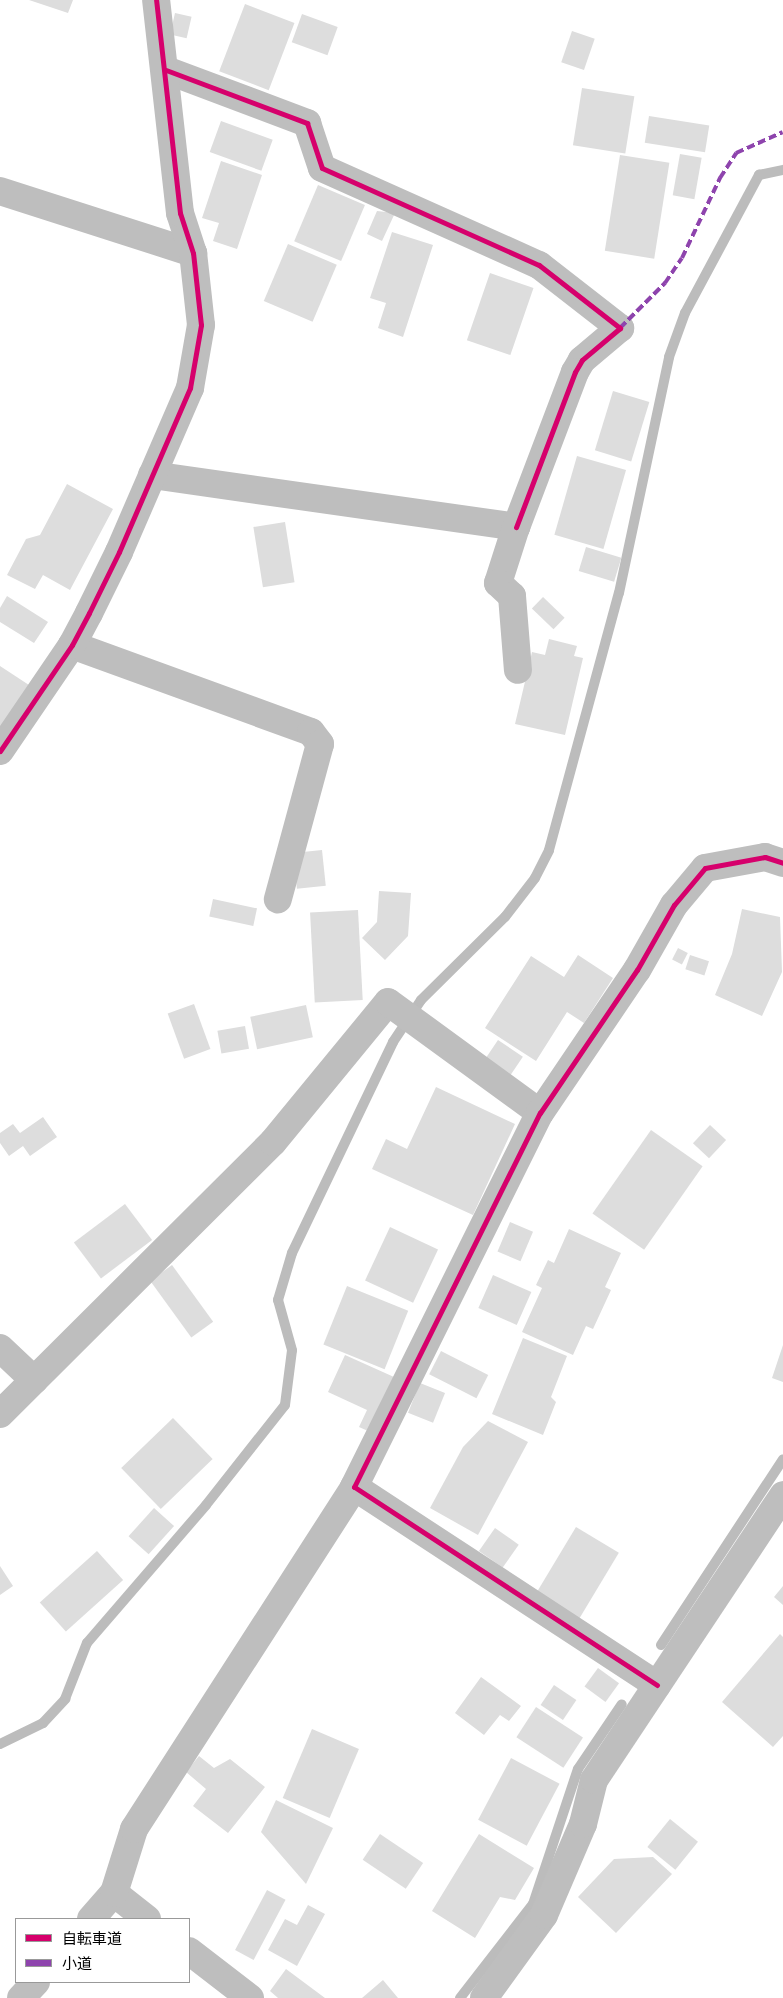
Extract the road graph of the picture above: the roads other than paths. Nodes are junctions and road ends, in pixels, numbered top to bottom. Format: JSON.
{"nodes":[{"id":1,"x":156,"y":0,"type":"edge"},
{"id":2,"x":166,"y":70,"type":"junction"},
{"id":3,"x":0,"y":191,"type":"edge"},
{"id":4,"x":193,"y":253,"type":"junction"},
{"id":5,"x":152,"y":475,"type":"junction"},
{"id":6,"x":516,"y":528,"type":"junction"},
{"id":7,"x":72,"y":645,"type":"junction"},
{"id":8,"x":518,"y":670,"type":"dead end"},
{"id":9,"x":0,"y":751,"type":"edge"},
{"id":10,"x":783,"y":863,"type":"edge"},
{"id":11,"x":278,"y":899,"type":"dead end"},
{"id":12,"x":540,"y":1114,"type":"junction"},
{"id":13,"x":0,"y":1348,"type":"edge"},
{"id":14,"x":34,"y":1380,"type":"junction"},
{"id":15,"x":0,"y":1414,"type":"edge"},
{"id":16,"x":354,"y":1487,"type":"junction"},
{"id":17,"x":781,"y":1500,"type":"edge"},
{"id":18,"x":657,"y":1685,"type":"junction"},
{"id":19,"x":114,"y":1893,"type":"junction"},
{"id":20,"x":92,"y":1918,"type":"edge"},
{"id":21,"x":146,"y":1918,"type":"edge"},
{"id":22,"x":190,"y":1952,"type":"edge"},
{"id":23,"x":35,"y":1983,"type":"edge"},
{"id":24,"x":21,"y":1998,"type":"edge"},
{"id":25,"x":250,"y":1998,"type":"edge"},
{"id":26,"x":484,"y":1998,"type":"edge"}],
"edges":[{"from":1,"to":2,"type":"street"},
{"from":2,"to":4,"type":"street"},
{"from":2,"to":6,"type":"street"},
{"from":3,"to":4,"type":"street"},
{"from":4,"to":5,"type":"street"},
{"from":5,"to":6,"type":"street"},
{"from":5,"to":7,"type":"street"},
{"from":6,"to":8,"type":"street"},
{"from":7,"to":9,"type":"street"},
{"from":7,"to":11,"type":"street"},
{"from":10,"to":12,"type":"street"},
{"from":12,"to":14,"type":"street"},
{"from":12,"to":16,"type":"street"},
{"from":13,"to":14,"type":"street"},
{"from":14,"to":15,"type":"street"},
{"from":16,"to":18,"type":"street"},
{"from":16,"to":19,"type":"street"},
{"from":17,"to":18,"type":"street"},
{"from":18,"to":26,"type":"street"},
{"from":19,"to":20,"type":"street"},
{"from":19,"to":21,"type":"street"},
{"from":22,"to":25,"type":"street"},
{"from":23,"to":24,"type":"street"}]}
